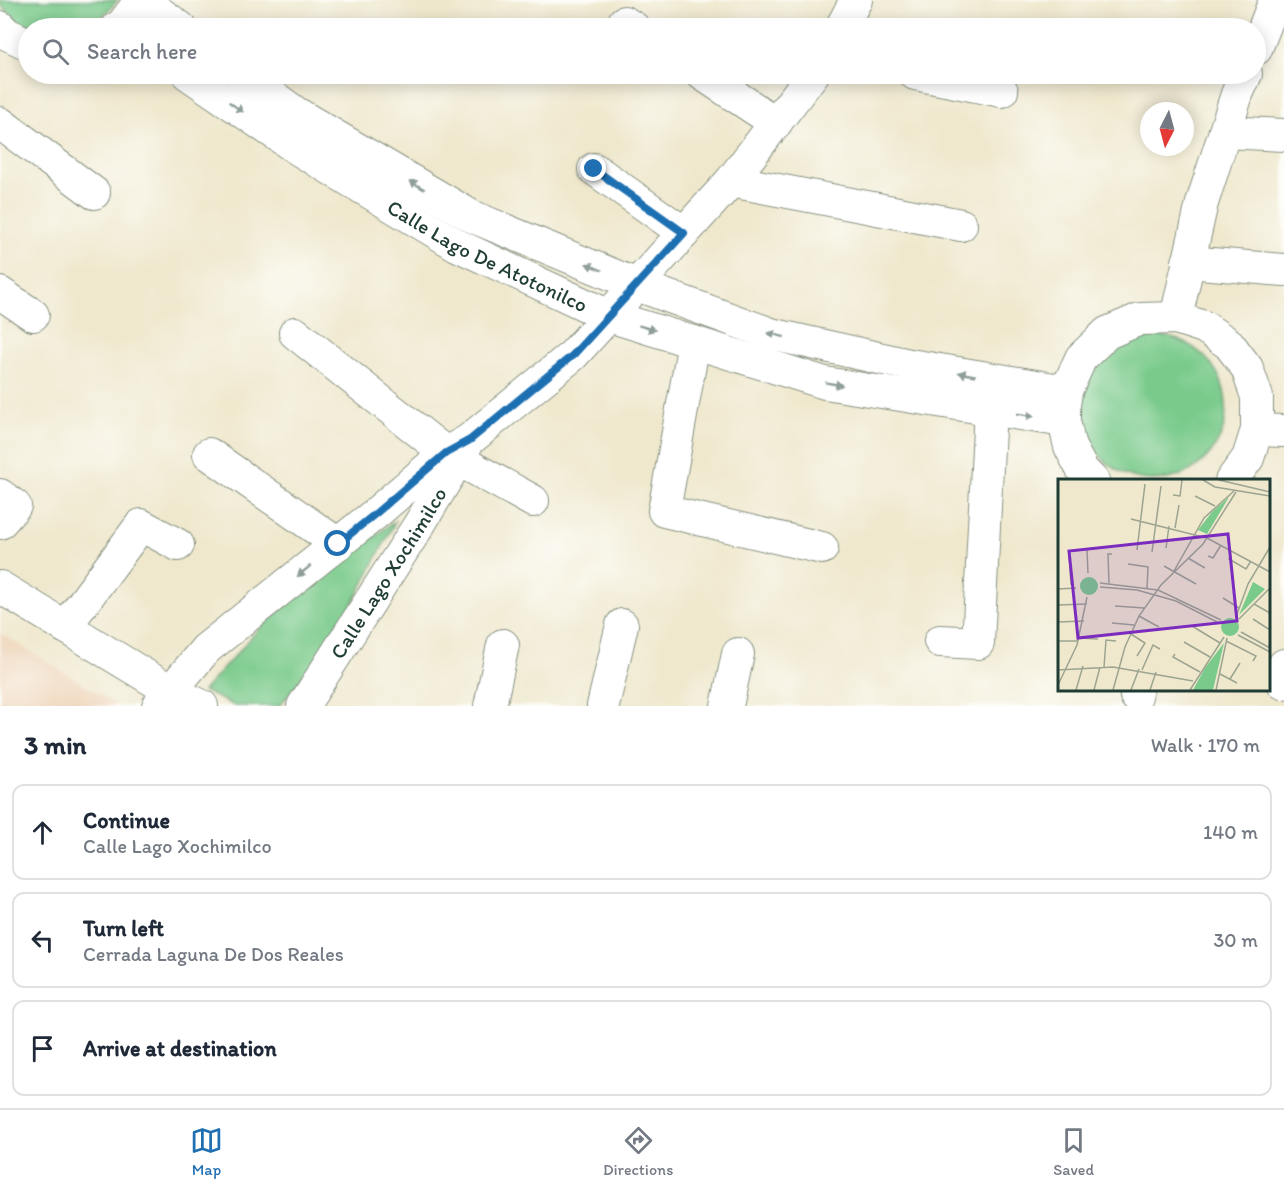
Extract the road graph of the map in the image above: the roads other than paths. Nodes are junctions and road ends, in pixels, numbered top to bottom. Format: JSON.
{"nodes":[{"id":1,"x":141,"y":0,"type":"edge"},
{"id":2,"x":856,"y":0,"type":"edge"},
{"id":3,"x":1275,"y":0,"type":"edge"},
{"id":4,"x":128,"y":18,"type":"edge"},
{"id":5,"x":167,"y":18,"type":"edge"},
{"id":6,"x":846,"y":18,"type":"edge"},
{"id":7,"x":1266,"y":23,"type":"edge"},
{"id":8,"x":203,"y":84,"type":"edge"},
{"id":9,"x":256,"y":84,"type":"edge"},
{"id":10,"x":717,"y":84,"type":"edge"},
{"id":11,"x":805,"y":84,"type":"edge"},
{"id":12,"x":966,"y":84,"type":"edge"},
{"id":13,"x":1242,"y":84,"type":"edge"},
{"id":14,"x":1002,"y":91,"type":"dead end"},
{"id":15,"x":0,"y":123,"type":"edge"},
{"id":16,"x":776,"y":123,"type":"junction"},
{"id":17,"x":1225,"y":132,"type":"junction"},
{"id":18,"x":1284,"y":135,"type":"edge"},
{"id":19,"x":594,"y":169,"type":"dead end"},
{"id":20,"x":731,"y":181,"type":"junction"},
{"id":21,"x":94,"y":193,"type":"dead end"},
{"id":22,"x":961,"y":225,"type":"dead end"},
{"id":23,"x":684,"y":233,"type":"junction"},
{"id":24,"x":1188,"y":262,"type":"junction"},
{"id":25,"x":1284,"y":270,"type":"edge"},
{"id":26,"x":637,"y":285,"type":"junction"},
{"id":27,"x":0,"y":293,"type":"edge"},
{"id":28,"x":33,"y":315,"type":"dead end"},
{"id":29,"x":609,"y":316,"type":"junction"},
{"id":30,"x":1176,"y":318,"type":"junction"},
{"id":31,"x":295,"y":333,"type":"dead end"},
{"id":32,"x":694,"y":342,"type":"junction"},
{"id":33,"x":1270,"y":397,"type":"edge"},
{"id":34,"x":1065,"y":406,"type":"junction"},
{"id":35,"x":990,"y":409,"type":"junction"},
{"id":36,"x":1270,"y":430,"type":"edge"},
{"id":37,"x":458,"y":452,"type":"junction"},
{"id":38,"x":208,"y":454,"type":"dead end"},
{"id":39,"x":1091,"y":479,"type":"edge"},
{"id":40,"x":1232,"y":479,"type":"edge"},
{"id":41,"x":0,"y":495,"type":"edge"},
{"id":42,"x":533,"y":501,"type":"dead end"},
{"id":43,"x":0,"y":523,"type":"edge"},
{"id":44,"x":338,"y":544,"type":"junction"},
{"id":45,"x":178,"y":545,"type":"dead end"},
{"id":46,"x":822,"y":548,"type":"dead end"},
{"id":47,"x":0,"y":587,"type":"edge"},
{"id":48,"x":622,"y":625,"type":"dead end"},
{"id":49,"x":65,"y":627,"type":"junction"},
{"id":50,"x":940,"y":641,"type":"dead end"},
{"id":51,"x":504,"y":645,"type":"dead end"},
{"id":52,"x":738,"y":654,"type":"dead end"},
{"id":53,"x":165,"y":698,"type":"edge"},
{"id":54,"x":202,"y":706,"type":"edge"},
{"id":55,"x":303,"y":706,"type":"edge"},
{"id":56,"x":490,"y":706,"type":"edge"},
{"id":57,"x":603,"y":706,"type":"edge"},
{"id":58,"x":727,"y":706,"type":"edge"}],
"edges":[{"from":1,"to":4,"type":"street"},
{"from":1,"to":5,"type":"street"},
{"from":2,"to":6,"type":"street"},
{"from":3,"to":7,"type":"street"},
{"from":8,"to":29,"type":"street","name":"Calle Lago De Atotonilco","one_way":true},
{"from":26,"to":9,"type":"street","name":"Calle Lago De Atotonilco","one_way":true},
{"from":10,"to":16,"type":"street"},
{"from":11,"to":16,"type":"street","name":"Calle Lago Xochimilco"},
{"from":12,"to":14,"type":"street"},
{"from":13,"to":17,"type":"street"},
{"from":15,"to":21,"type":"street"},
{"from":16,"to":20,"type":"street","name":"Calle Lago Xochimilco"},
{"from":17,"to":18,"type":"street"},
{"from":17,"to":24,"type":"street"},
{"from":19,"to":23,"type":"street"},
{"from":20,"to":22,"type":"street"},
{"from":20,"to":23,"type":"street","name":"Calle Lago Xochimilco"},
{"from":23,"to":26,"type":"street","name":"Calle Lago Xochimilco"},
{"from":24,"to":25,"type":"street"},
{"from":24,"to":30,"type":"street"},
{"from":26,"to":29,"type":"street","name":"Calle Lago Xochimilco"},
{"from":34,"to":26,"type":"street","name":"Calle Lago De Atotonilco","one_way":true},
{"from":27,"to":28,"type":"street"},
{"from":29,"to":32,"type":"street","name":"Calle Lago De Atotonilco","one_way":true},
{"from":29,"to":37,"type":"street","name":"Calle Lago Xochimilco"},
{"from":30,"to":33,"type":"street"},
{"from":30,"to":34,"type":"street"},
{"from":31,"to":37,"type":"street"},
{"from":32,"to":35,"type":"street","name":"Calle Lago De Atotonilco","one_way":true},
{"from":32,"to":46,"type":"street"},
{"from":33,"to":36,"type":"street"},
{"from":35,"to":34,"type":"street","name":"Calle Lago De Atotonilco","one_way":true},
{"from":34,"to":39,"type":"street"},
{"from":35,"to":50,"type":"street"},
{"from":36,"to":40,"type":"street"},
{"from":37,"to":42,"type":"street"},
{"from":37,"to":44,"type":"street","name":"Calle Lago Xochimilco"},
{"from":37,"to":55,"type":"street","name":"Calle Lago Xochimilco"},
{"from":38,"to":44,"type":"street"},
{"from":41,"to":43,"type":"street"},
{"from":44,"to":53,"type":"street","name":"Calle Lago Xochimilco","one_way":true},
{"from":45,"to":49,"type":"street"},
{"from":47,"to":49,"type":"street"},
{"from":48,"to":57,"type":"street"},
{"from":49,"to":53,"type":"street"},
{"from":51,"to":56,"type":"street"},
{"from":52,"to":58,"type":"street"},
{"from":53,"to":54,"type":"street"}]}
